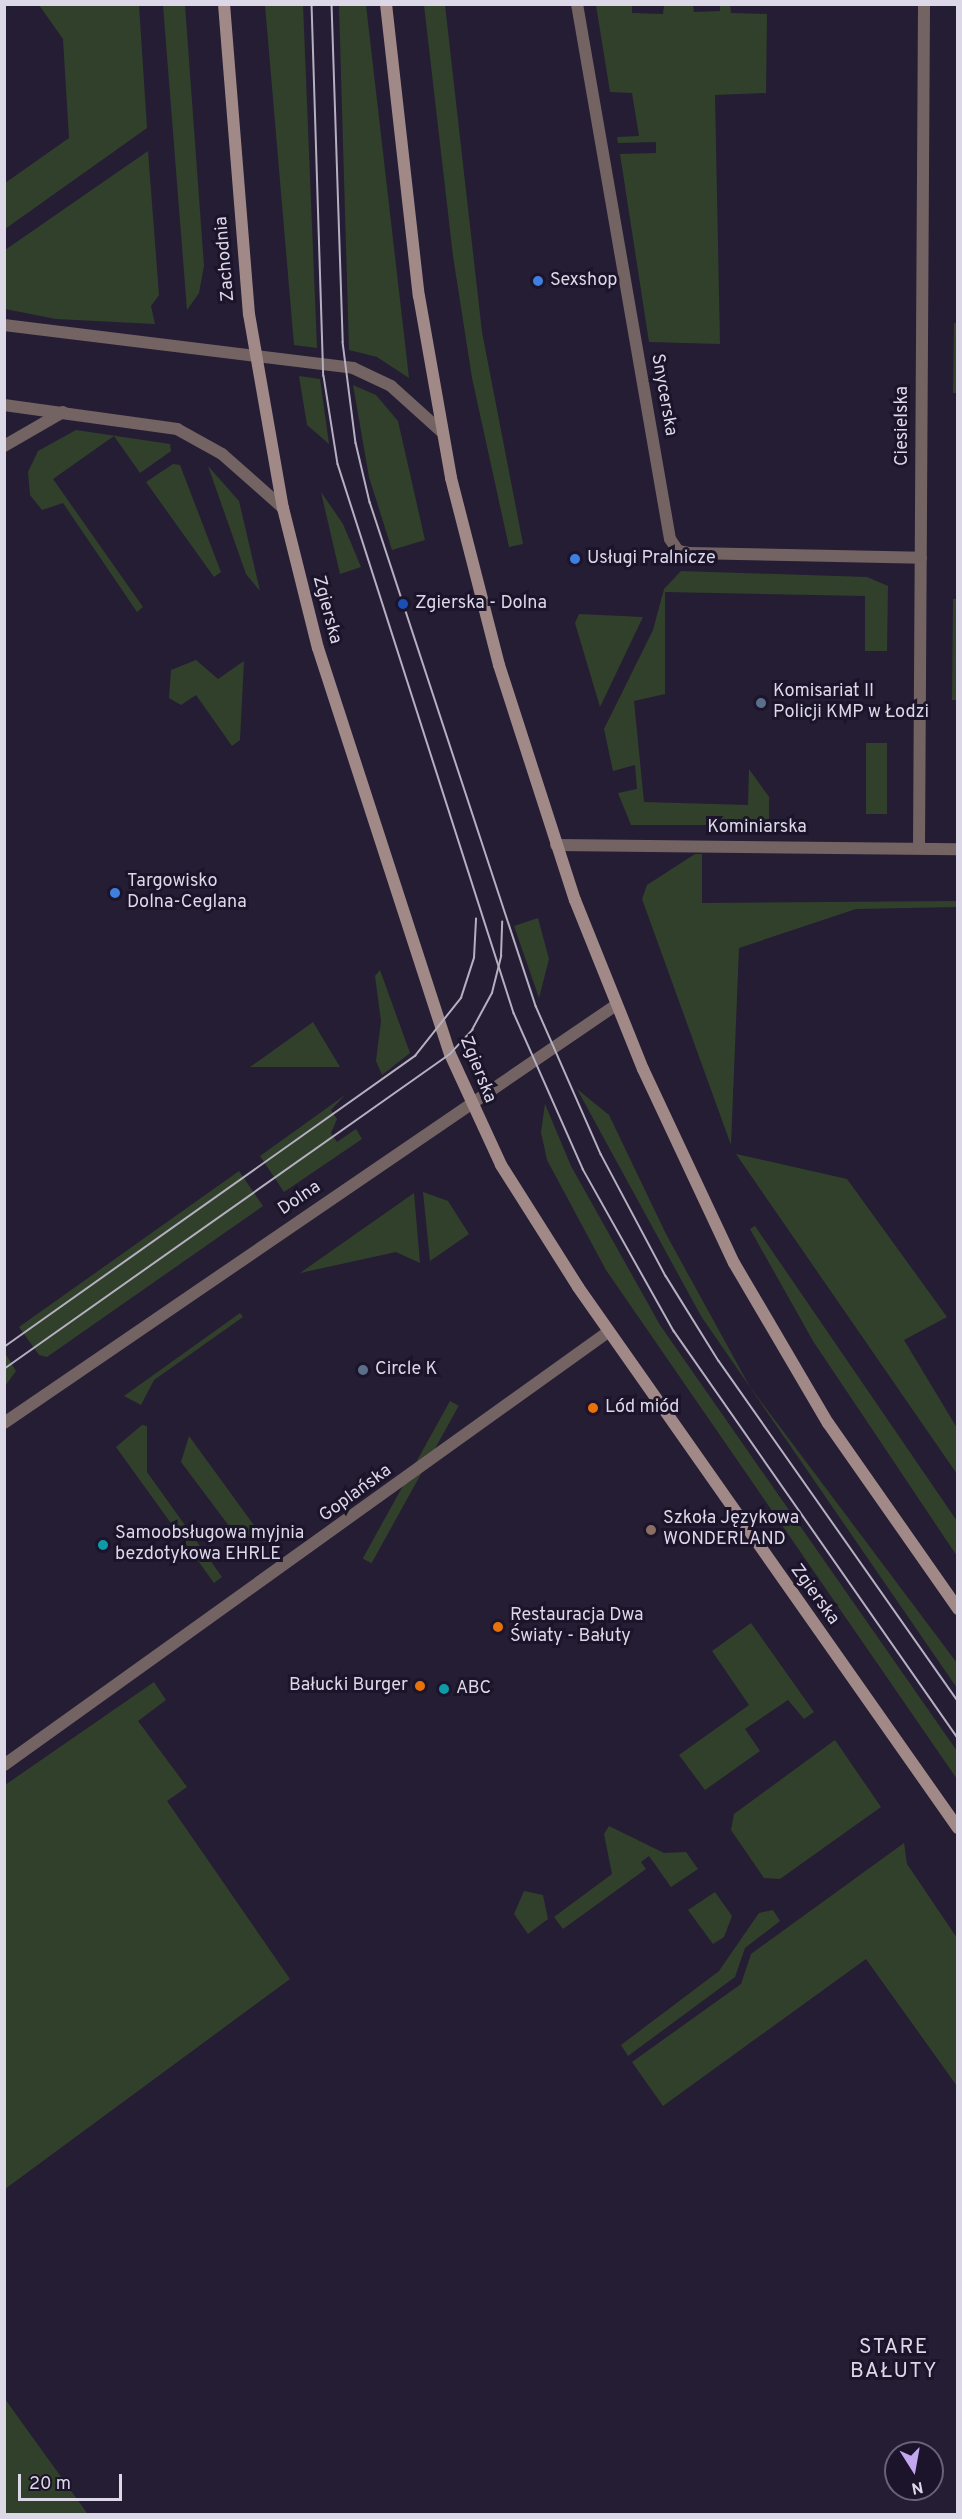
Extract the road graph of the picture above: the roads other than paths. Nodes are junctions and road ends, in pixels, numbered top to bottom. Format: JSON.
{"nodes":[{"id":1,"x":224,"y":4,"type":"edge"},
{"id":2,"x":386,"y":4,"type":"edge"},
{"id":3,"x":577,"y":4,"type":"edge"},
{"id":4,"x":924,"y":4,"type":"edge"},
{"id":5,"x":4,"y":326,"type":"edge"},
{"id":6,"x":255,"y":355,"type":"junction"},
{"id":7,"x":4,"y":405,"type":"edge"},
{"id":8,"x":63,"y":412,"type":"junction"},
{"id":9,"x":442,"y":432,"type":"junction"},
{"id":10,"x":4,"y":446,"type":"edge"},
{"id":11,"x":283,"y":508,"type":"junction"},
{"id":12,"x":921,"y":558,"type":"junction"},
{"id":13,"x":556,"y":845,"type":"junction"},
{"id":14,"x":919,"y":848,"type":"junction"},
{"id":15,"x":957,"y":849,"type":"edge"},
{"id":16,"x":616,"y":1005,"type":"junction"},
{"id":17,"x":470,"y":1103,"type":"junction"},
{"id":18,"x":608,"y":1332,"type":"junction"},
{"id":19,"x":4,"y":1423,"type":"edge"},
{"id":20,"x":957,"y":1609,"type":"edge"},
{"id":21,"x":4,"y":1765,"type":"edge"},
{"id":22,"x":957,"y":1828,"type":"edge"}],
"edges":[{"from":1,"to":6,"type":"main road","name":"Zachodnia"},
{"from":2,"to":9,"type":"main road"},
{"from":3,"to":12,"type":"street","name":"Snycerska"},
{"from":4,"to":12,"type":"street","name":"Ciesielska"},
{"from":5,"to":6,"type":"street"},
{"from":6,"to":9,"type":"street"},
{"from":6,"to":11,"type":"main road","name":"Zachodnia"},
{"from":7,"to":8,"type":"street"},
{"from":8,"to":10,"type":"street"},
{"from":8,"to":11,"type":"street"},
{"from":9,"to":13,"type":"main road"},
{"from":11,"to":17,"type":"main road","name":"Zgierska"},
{"from":12,"to":14,"type":"street","name":"Ciesielska"},
{"from":13,"to":14,"type":"street","name":"Kominiarska"},
{"from":13,"to":16,"type":"main road"},
{"from":14,"to":15,"type":"street","name":"Kominiarska"},
{"from":16,"to":17,"type":"street","name":"Dolna"},
{"from":16,"to":20,"type":"main road"},
{"from":17,"to":18,"type":"main road","name":"Zgierska"},
{"from":17,"to":19,"type":"street","name":"Dolna"},
{"from":18,"to":21,"type":"street","name":"Goplańska"},
{"from":18,"to":22,"type":"main road","name":"Zgierska"}]}
